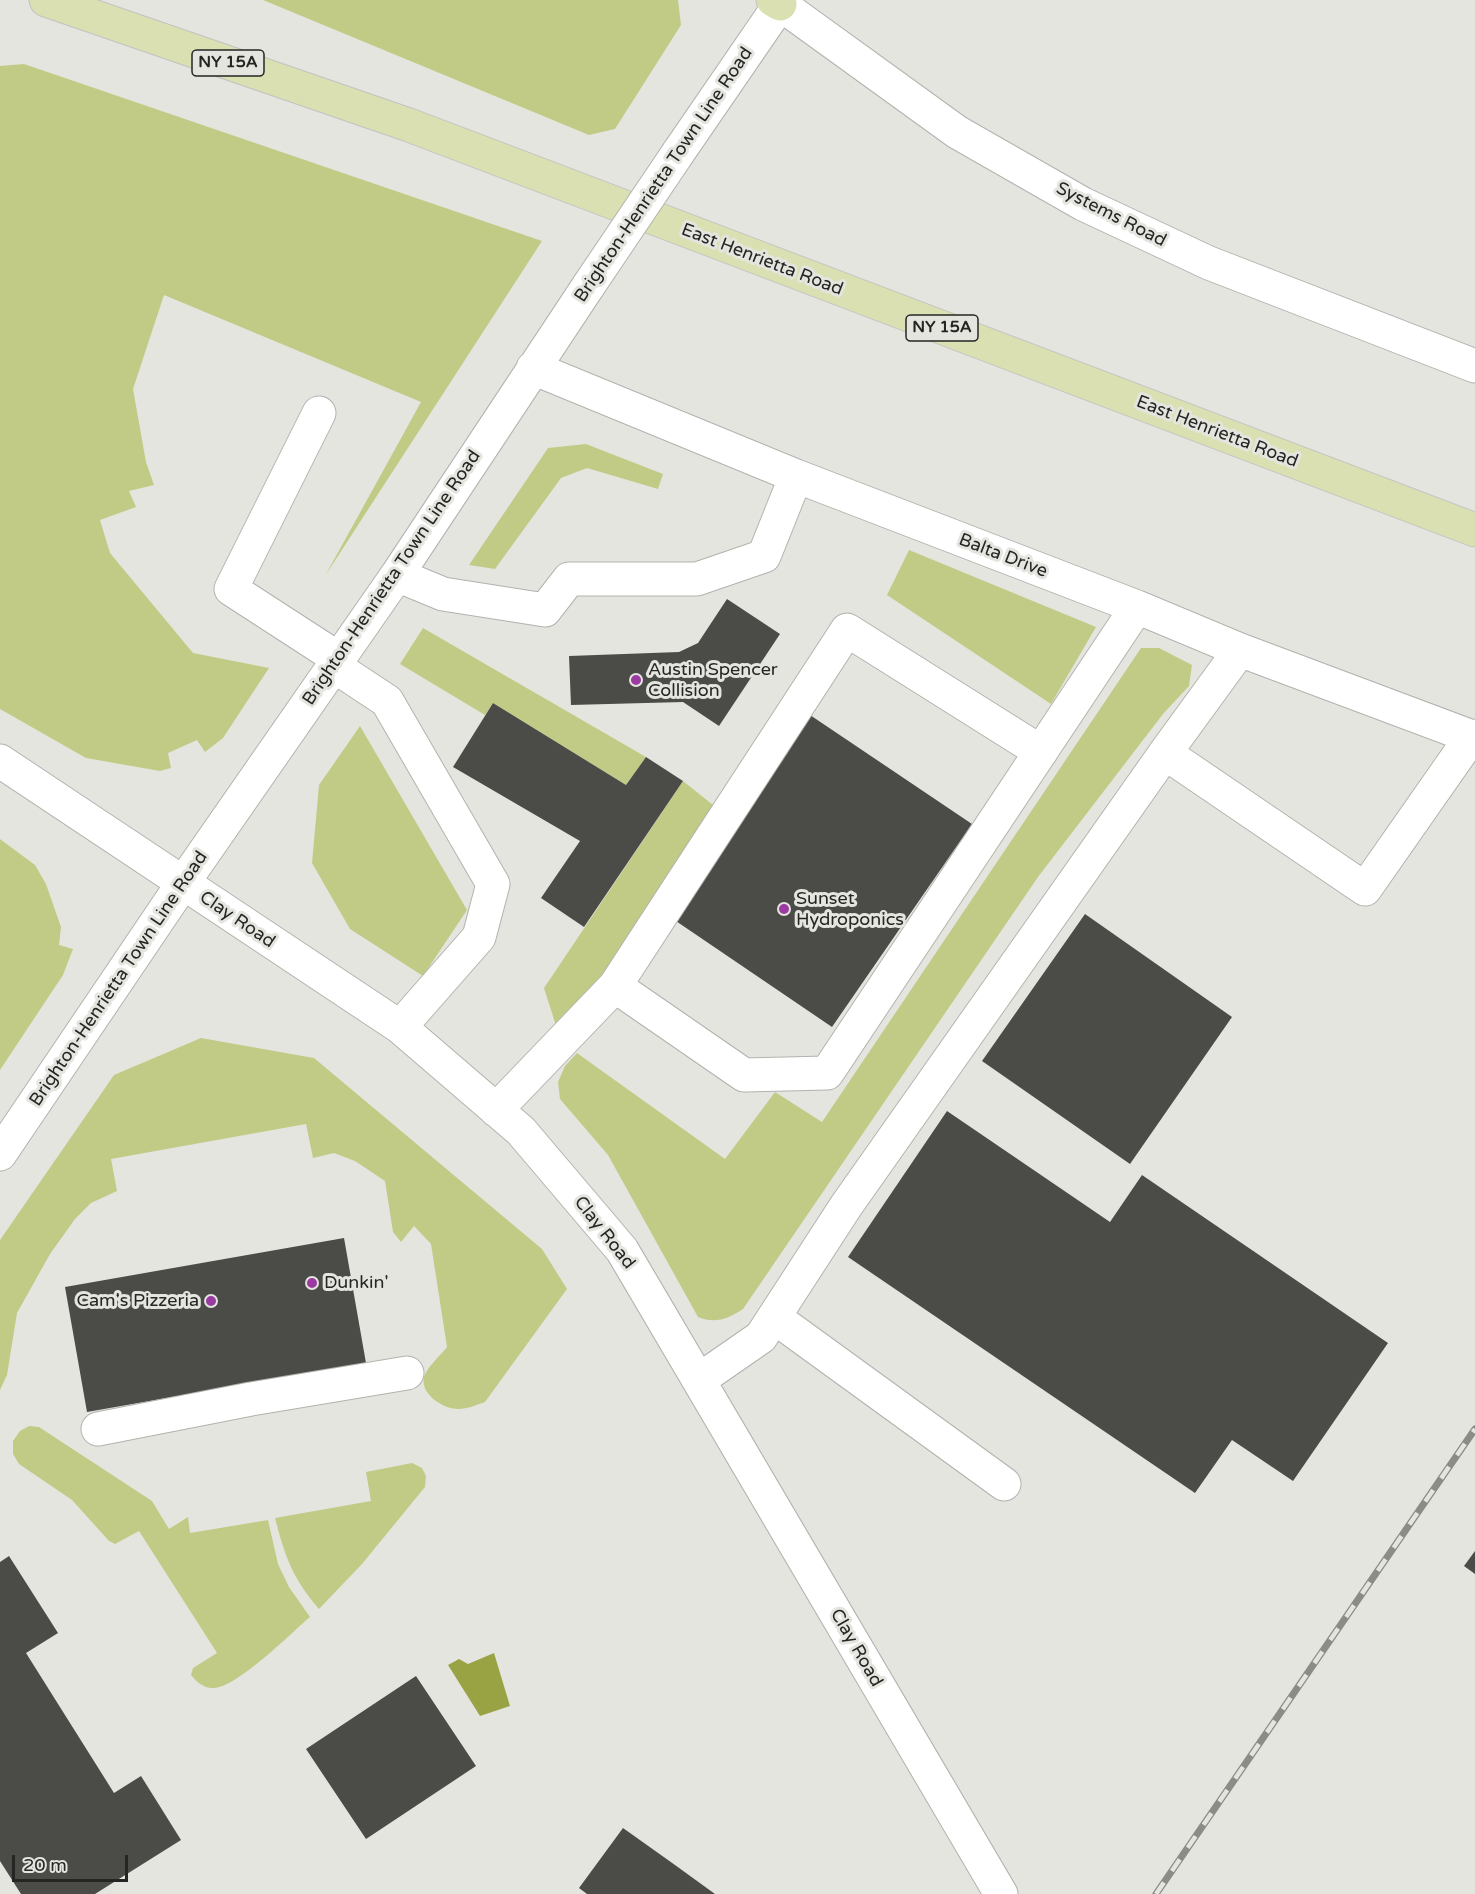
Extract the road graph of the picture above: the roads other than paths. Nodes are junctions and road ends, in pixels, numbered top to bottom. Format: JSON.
{"nodes":[{"id":1,"x":46,"y":0,"type":"edge"},
{"id":2,"x":778,"y":1,"type":"edge"},
{"id":3,"x":1475,"y":366,"type":"edge"},
{"id":4,"x":533,"y":368,"type":"junction"},
{"id":5,"x":319,"y":413,"type":"dead end"},
{"id":6,"x":796,"y":476,"type":"junction"},
{"id":7,"x":1475,"y":530,"type":"edge"},
{"id":8,"x":397,"y":574,"type":"junction"},
{"id":9,"x":1137,"y":608,"type":"junction"},
{"id":10,"x":1240,"y":650,"type":"junction"},
{"id":11,"x":337,"y":662,"type":"junction"},
{"id":12,"x":1473,"y":737,"type":"edge"},
{"id":13,"x":1041,"y":752,"type":"junction"},
{"id":14,"x":1165,"y":753,"type":"junction"},
{"id":15,"x":0,"y":761,"type":"edge"},
{"id":16,"x":183,"y":883,"type":"junction"},
{"id":17,"x":615,"y":986,"type":"junction"},
{"id":18,"x":400,"y":1027,"type":"junction"},
{"id":19,"x":496,"y":1110,"type":"junction"},
{"id":20,"x":1,"y":1151,"type":"edge"},
{"id":21,"x":774,"y":1317,"type":"junction"},
{"id":22,"x":407,"y":1373,"type":"dead end"},
{"id":23,"x":699,"y":1380,"type":"junction"},
{"id":24,"x":98,"y":1429,"type":"dead end"},
{"id":25,"x":1004,"y":1484,"type":"dead end"},
{"id":26,"x":1001,"y":1894,"type":"edge"}],
"edges":[{"from":1,"to":7,"type":"main road","name":"East Henrietta Road","number":"NY 15A"},
{"from":2,"to":3,"type":"street","name":"Systems Road"},
{"from":2,"to":4,"type":"street","name":"Brighton-Henrietta Town Line Road","bridge":true},
{"from":4,"to":6,"type":"street","name":"Balta Drive"},
{"from":4,"to":8,"type":"street","name":"Brighton-Henrietta Town Line Road"},
{"from":5,"to":11,"type":"street"},
{"from":6,"to":8,"type":"street"},
{"from":6,"to":9,"type":"street","name":"Balta Drive"},
{"from":8,"to":11,"type":"street","name":"Brighton-Henrietta Town Line Road"},
{"from":9,"to":10,"type":"street","name":"Balta Drive"},
{"from":9,"to":13,"type":"street"},
{"from":10,"to":12,"type":"street","name":"Balta Drive"},
{"from":10,"to":14,"type":"street"},
{"from":11,"to":16,"type":"street","name":"Brighton-Henrietta Town Line Road"},
{"from":11,"to":18,"type":"street"},
{"from":12,"to":14,"type":"street"},
{"from":13,"to":17,"type":"street"},
{"from":13,"to":17,"type":"street"},
{"from":14,"to":21,"type":"street"},
{"from":15,"to":16,"type":"street","name":"Clay Road"},
{"from":16,"to":18,"type":"street","name":"Clay Road"},
{"from":16,"to":20,"type":"street","name":"Brighton-Henrietta Town Line Road"},
{"from":17,"to":19,"type":"street"},
{"from":18,"to":19,"type":"street","name":"Clay Road"},
{"from":19,"to":23,"type":"street","name":"Clay Road"},
{"from":21,"to":23,"type":"street"},
{"from":21,"to":25,"type":"street"},
{"from":22,"to":24,"type":"street"},
{"from":23,"to":26,"type":"street","name":"Clay Road"}]}
